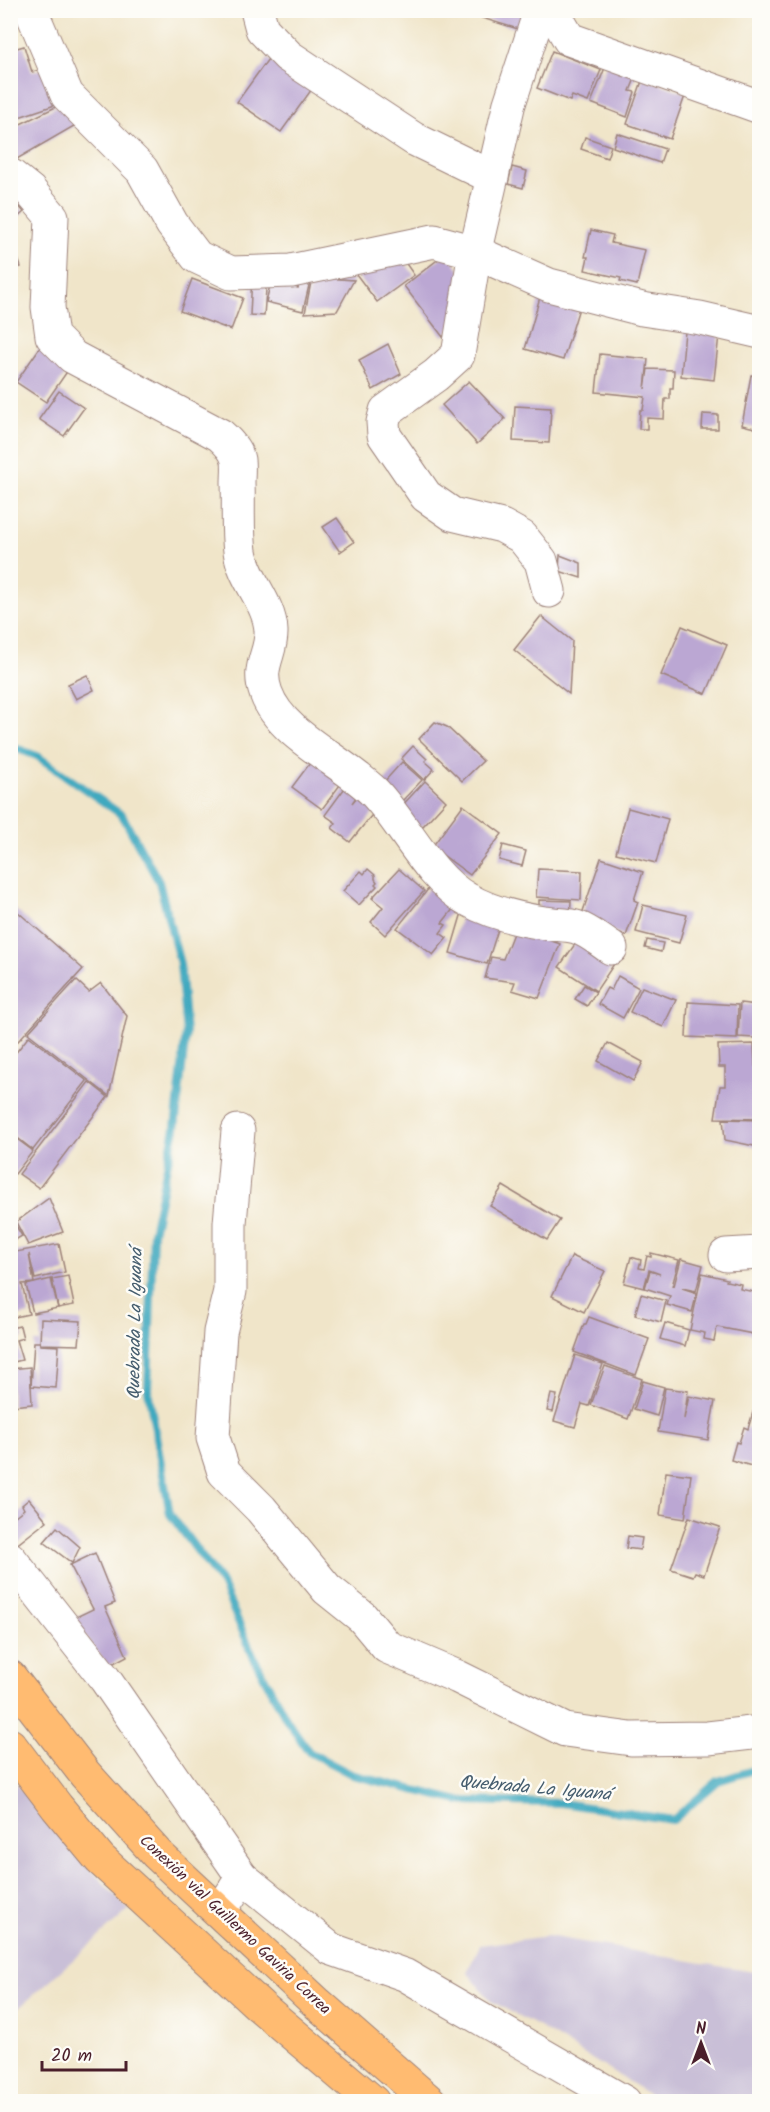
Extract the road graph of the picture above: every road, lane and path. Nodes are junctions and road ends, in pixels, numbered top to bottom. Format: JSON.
{"nodes":[{"id":1,"x":31,"y":10,"type":"edge"},
{"id":2,"x":58,"y":10,"type":"edge"},
{"id":3,"x":257,"y":10,"type":"edge"},
{"id":4,"x":540,"y":10,"type":"edge"},
{"id":5,"x":552,"y":10,"type":"edge"},
{"id":6,"x":59,"y":80,"type":"junction"},
{"id":7,"x":759,"y":107,"type":"edge"},
{"id":8,"x":10,"y":175,"type":"edge"},
{"id":9,"x":492,"y":177,"type":"junction"},
{"id":10,"x":475,"y":252,"type":"junction"},
{"id":11,"x":759,"y":332,"type":"edge"},
{"id":12,"x":549,"y":591,"type":"dead end"},
{"id":13,"x":610,"y":948,"type":"dead end"},
{"id":14,"x":238,"y":1131,"type":"dead end"},
{"id":15,"x":759,"y":1253,"type":"edge"},
{"id":16,"x":726,"y":1255,"type":"dead end"},
{"id":17,"x":10,"y":1558,"type":"edge"},
{"id":18,"x":10,"y":1677,"type":"edge"},
{"id":19,"x":759,"y":1732,"type":"edge"},
{"id":20,"x":10,"y":1745,"type":"edge"},
{"id":21,"x":242,"y":1877,"type":"junction"},
{"id":22,"x":220,"y":1912,"type":"junction"},
{"id":23,"x":373,"y":2102,"type":"edge"},
{"id":24,"x":430,"y":2102,"type":"edge"},
{"id":25,"x":625,"y":2102,"type":"edge"}],
"edges":[{"from":1,"to":6,"type":"street"},
{"from":2,"to":6,"type":"street"},
{"from":3,"to":9,"type":"street"},
{"from":4,"to":9,"type":"street"},
{"from":5,"to":7,"type":"street"},
{"from":6,"to":10,"type":"street"},
{"from":8,"to":13,"type":"street"},
{"from":9,"to":10,"type":"street"},
{"from":10,"to":11,"type":"street"},
{"from":10,"to":12,"type":"street"},
{"from":14,"to":19,"type":"street"},
{"from":15,"to":16,"type":"street"},
{"from":17,"to":21,"type":"street"},
{"from":18,"to":22,"type":"highway","name":"Conexión vial Guillermo Gaviria Correa"},
{"from":20,"to":23,"type":"highway"},
{"from":21,"to":22,"type":"street"},
{"from":21,"to":25,"type":"street"},
{"from":22,"to":24,"type":"highway","name":"Conexión vial Guillermo Gaviria Correa"}]}
